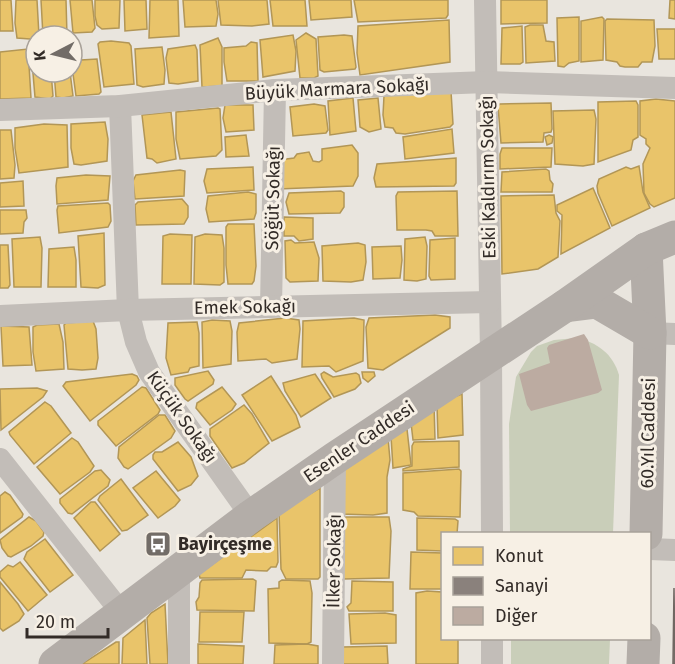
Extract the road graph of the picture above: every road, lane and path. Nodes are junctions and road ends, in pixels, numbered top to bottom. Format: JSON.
{"nodes":[{"id":1,"x":485,"y":0,"type":"edge"},
{"id":2,"x":487,"y":82,"type":"junction"},
{"id":3,"x":675,"y":88,"type":"edge"},
{"id":4,"x":275,"y":90,"type":"junction"},
{"id":5,"x":120,"y":106,"type":"junction"},
{"id":6,"x":0,"y":110,"type":"edge"},
{"id":7,"x":675,"y":237,"type":"edge"},
{"id":8,"x":646,"y":249,"type":"junction"},
{"id":9,"x":490,"y":302,"type":"junction"},
{"id":10,"x":565,"y":306,"type":"junction"},
{"id":11,"x":271,"y":307,"type":"junction"},
{"id":12,"x":128,"y":310,"type":"junction"},
{"id":13,"x":0,"y":316,"type":"edge"},
{"id":14,"x":662,"y":334,"type":"edge"},
{"id":15,"x":491,"y":354,"type":"junction"},
{"id":16,"x":335,"y":458,"type":"junction"},
{"id":17,"x":0,"y":459,"type":"edge"},
{"id":18,"x":251,"y":516,"type":"junction"},
{"id":19,"x":492,"y":532,"type":"edge"},
{"id":20,"x":646,"y":532,"type":"edge"},
{"id":21,"x":651,"y":549,"type":"edge"},
{"id":22,"x":675,"y":550,"type":"edge"},
{"id":23,"x":179,"y":570,"type":"junction"},
{"id":24,"x":121,"y":612,"type":"junction"},
{"id":25,"x":492,"y":640,"type":"edge"},
{"id":26,"x":644,"y":640,"type":"edge"},
{"id":27,"x":55,"y":664,"type":"edge"},
{"id":28,"x":179,"y":664,"type":"edge"},
{"id":29,"x":333,"y":664,"type":"edge"},
{"id":30,"x":492,"y":664,"type":"edge"},
{"id":31,"x":643,"y":664,"type":"edge"}],
"edges":[{"from":1,"to":2,"type":"street","name":"Eski Kaldırım Sokağı"},
{"from":2,"to":3,"type":"street","name":"Büyük Marmara Sokağı"},
{"from":2,"to":4,"type":"street","name":"Büyük Marmara Sokağı"},
{"from":2,"to":9,"type":"street","name":"Eski Kaldırım Sokağı"},
{"from":4,"to":5,"type":"street","name":"Büyük Marmara Sokağı"},
{"from":4,"to":11,"type":"street","name":"Söğüt Sokağı"},
{"from":5,"to":6,"type":"street","name":"Büyük Marmara Sokağı"},
{"from":5,"to":12,"type":"street","name":"Küçük Sokağı"},
{"from":7,"to":8,"type":"main road","name":"Esenler Caddesi"},
{"from":8,"to":10,"type":"main road","name":"Esenler Caddesi"},
{"from":8,"to":14,"type":"main road","name":"60.Yıl Caddesi"},
{"from":9,"to":11,"type":"street","name":"Emek Sokağı"},
{"from":9,"to":15,"type":"street","name":"Eski Kaldırım Sokağı"},
{"from":10,"to":14,"type":"main road"},
{"from":10,"to":15,"type":"main road","name":"Esenler Caddesi"},
{"from":11,"to":12,"type":"street","name":"Emek Sokağı"},
{"from":12,"to":13,"type":"street","name":"Emek Sokağı"},
{"from":12,"to":18,"type":"street","name":"Küçük Sokağı"},
{"from":14,"to":20,"type":"main road","name":"60.Yıl Caddesi"},
{"from":15,"to":16,"type":"main road","name":"Esenler Caddesi"},
{"from":15,"to":19,"type":"street","name":"Eski Kaldırım Sokağı"},
{"from":16,"to":18,"type":"main road","name":"Esenler Caddesi"},
{"from":16,"to":29,"type":"street","name":"İlker Sokağı"},
{"from":17,"to":24,"type":"street"},
{"from":18,"to":23,"type":"main road","name":"Esenler Caddesi"},
{"from":21,"to":22,"type":"street"},
{"from":23,"to":24,"type":"main road","name":"Esenler Caddesi"},
{"from":23,"to":28,"type":"street"},
{"from":24,"to":27,"type":"main road","name":"Esenler Caddesi"},
{"from":25,"to":30,"type":"street"},
{"from":26,"to":31,"type":"main road"}]}
